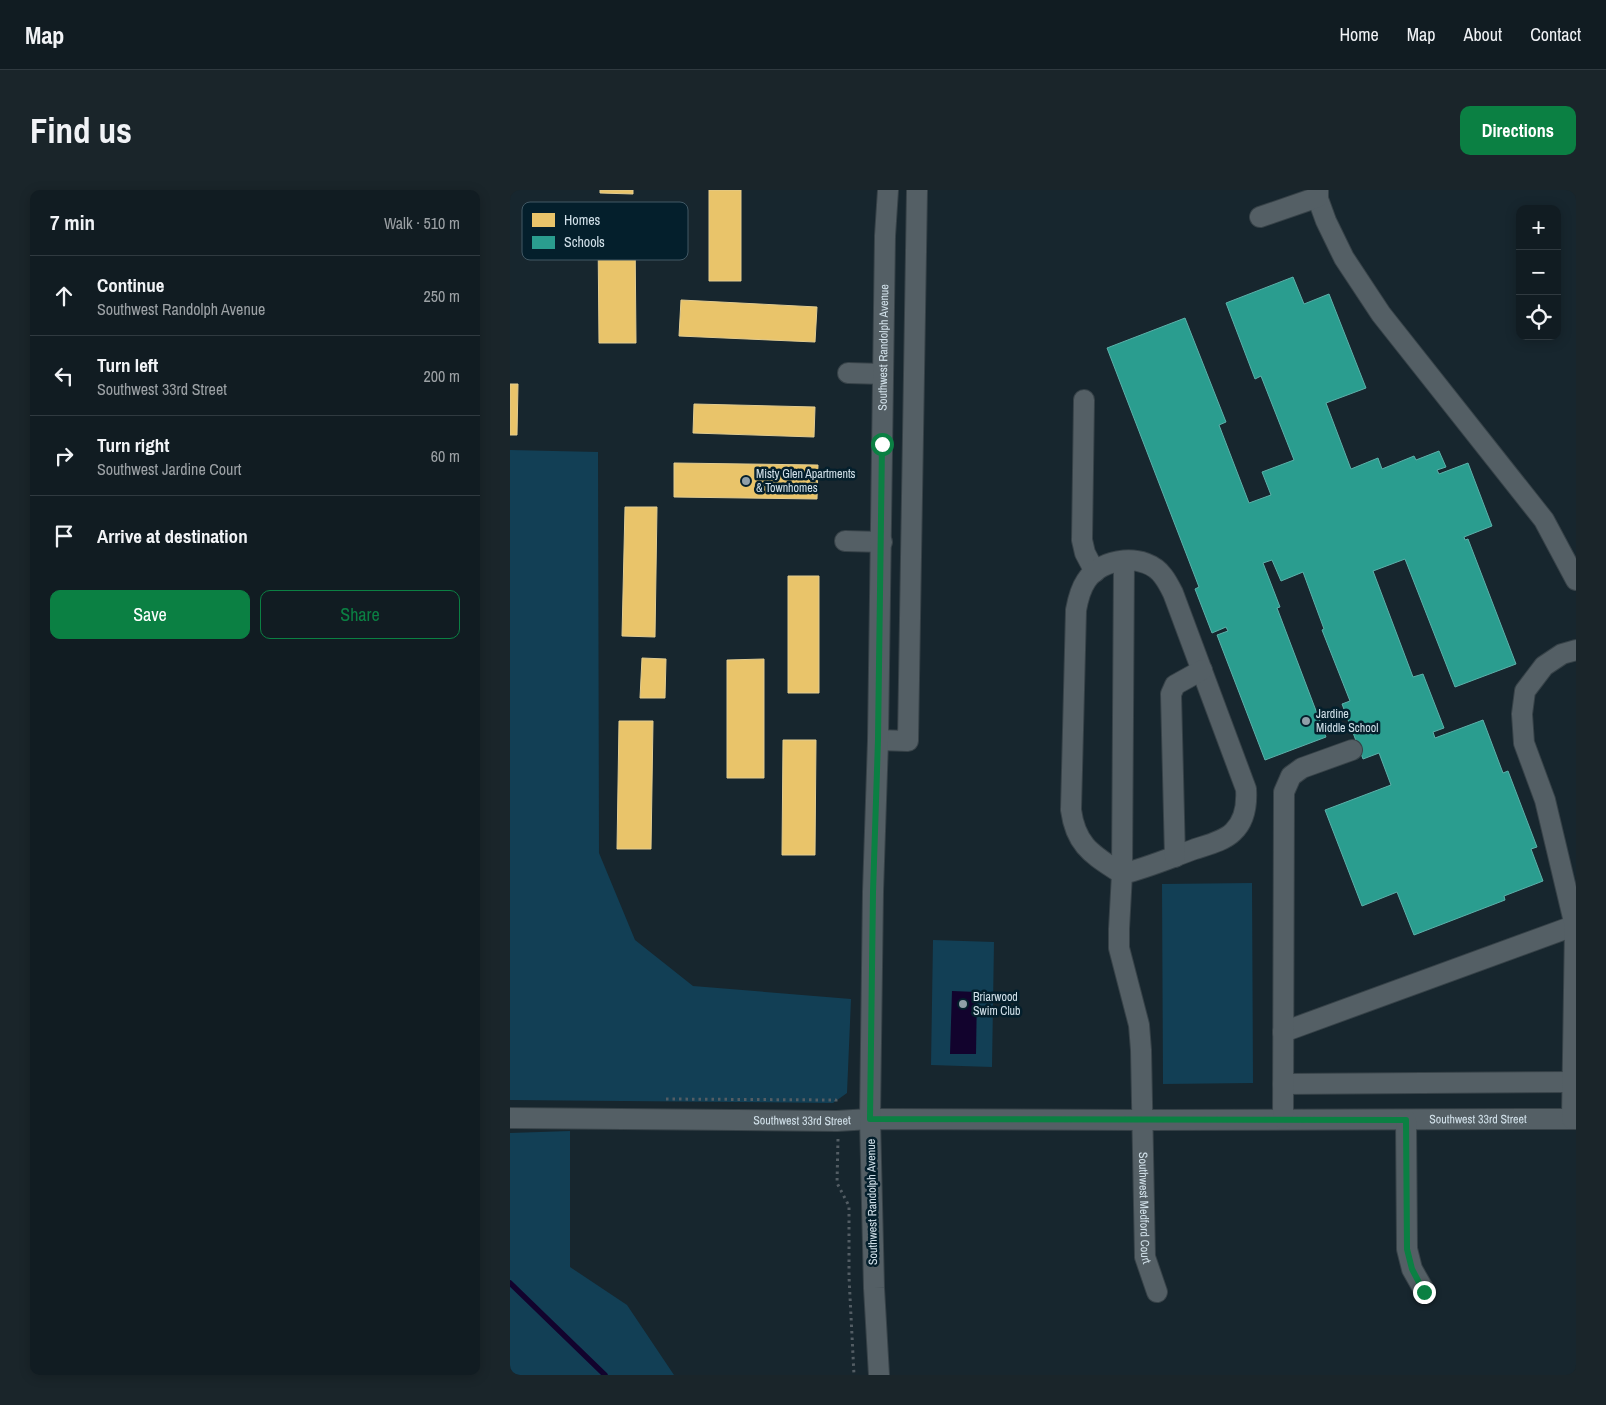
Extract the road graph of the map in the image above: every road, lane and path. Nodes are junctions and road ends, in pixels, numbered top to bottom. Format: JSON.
{"nodes":[{"id":1,"x":888,"y":190,"type":"edge"},
{"id":2,"x":917,"y":190,"type":"edge"},
{"id":3,"x":1318,"y":194,"type":"edge"},
{"id":4,"x":1260,"y":217,"type":"dead end"},
{"id":5,"x":884,"y":255,"type":"junction"},
{"id":6,"x":916,"y":256,"type":"junction"},
{"id":7,"x":848,"y":374,"type":"dead end"},
{"id":8,"x":883,"y":374,"type":"junction"},
{"id":9,"x":1084,"y":400,"type":"dead end"},
{"id":10,"x":882,"y":444,"type":"junction"},
{"id":11,"x":913,"y":444,"type":"junction"},
{"id":12,"x":845,"y":541,"type":"dead end"},
{"id":13,"x":882,"y":542,"type":"junction"},
{"id":14,"x":1124,"y":561,"type":"junction"},
{"id":15,"x":1095,"y":572,"type":"junction"},
{"id":16,"x":1576,"y":580,"type":"edge"},
{"id":17,"x":1576,"y":650,"type":"edge"},
{"id":18,"x":1202,"y":670,"type":"junction"},
{"id":19,"x":878,"y":740,"type":"junction"},
{"id":20,"x":1352,"y":750,"type":"dead end"},
{"id":21,"x":1174,"y":857,"type":"junction"},
{"id":22,"x":1122,"y":874,"type":"junction"},
{"id":23,"x":1576,"y":926,"type":"edge"},
{"id":24,"x":1283,"y":1032,"type":"junction"},
{"id":25,"x":1573,"y":1082,"type":"junction"},
{"id":26,"x":1283,"y":1084,"type":"junction"},
{"id":27,"x":658,"y":1098,"type":"dead end"},
{"id":28,"x":510,"y":1118,"type":"edge"},
{"id":29,"x":870,"y":1119,"type":"junction"},
{"id":30,"x":1283,"y":1119,"type":"junction"},
{"id":31,"x":1574,"y":1119,"type":"edge"},
{"id":32,"x":1142,"y":1120,"type":"junction"},
{"id":33,"x":1406,"y":1120,"type":"junction"},
{"id":34,"x":837,"y":1121,"type":"junction"},
{"id":35,"x":1157,"y":1292,"type":"dead end"},
{"id":36,"x":1424,"y":1292,"type":"dead end"},
{"id":37,"x":854,"y":1375,"type":"edge"},
{"id":38,"x":879,"y":1375,"type":"edge"}],
"edges":[{"from":1,"to":5,"type":"street","name":"Southwest Randolph Avenue"},
{"from":2,"to":6,"type":"street"},
{"from":3,"to":4,"type":"street"},
{"from":3,"to":16,"type":"street"},
{"from":5,"to":6,"type":"street"},
{"from":5,"to":8,"type":"street","name":"Southwest Randolph Avenue"},
{"from":6,"to":11,"type":"street"},
{"from":7,"to":8,"type":"street"},
{"from":8,"to":10,"type":"street","name":"Southwest Randolph Avenue"},
{"from":9,"to":15,"type":"street"},
{"from":10,"to":11,"type":"street"},
{"from":10,"to":13,"type":"street","name":"Southwest Randolph Avenue"},
{"from":11,"to":19,"type":"street"},
{"from":12,"to":13,"type":"street"},
{"from":13,"to":19,"type":"street","name":"Southwest Randolph Avenue"},
{"from":14,"to":15,"type":"street"},
{"from":14,"to":18,"type":"street"},
{"from":14,"to":22,"type":"street","name":"Southwest Medford Court"},
{"from":15,"to":22,"type":"street"},
{"from":17,"to":23,"type":"street"},
{"from":18,"to":21,"type":"street"},
{"from":18,"to":21,"type":"street"},
{"from":19,"to":29,"type":"street","name":"Southwest Randolph Avenue"},
{"from":20,"to":24,"type":"street"},
{"from":21,"to":22,"type":"street"},
{"from":22,"to":32,"type":"street","name":"Southwest Medford Court"},
{"from":23,"to":24,"type":"street"},
{"from":23,"to":25,"type":"street"},
{"from":24,"to":26,"type":"street"},
{"from":25,"to":26,"type":"street"},
{"from":25,"to":31,"type":"street"},
{"from":26,"to":30,"type":"street"},
{"from":27,"to":34,"type":"path"},
{"from":28,"to":34,"type":"street","name":"Southwest 33rd Street"},
{"from":29,"to":32,"type":"street","name":"Southwest 33rd Street"},
{"from":29,"to":34,"type":"street","name":"Southwest 33rd Street"},
{"from":29,"to":38,"type":"street","name":"Southwest Randolph Avenue"},
{"from":30,"to":32,"type":"street","name":"Southwest 33rd Street"},
{"from":30,"to":33,"type":"street","name":"Southwest 33rd Street"},
{"from":31,"to":33,"type":"street","name":"Southwest 33rd Street"},
{"from":32,"to":35,"type":"street","name":"Southwest Medford Court"},
{"from":33,"to":36,"type":"street"},
{"from":34,"to":37,"type":"path"}]}
